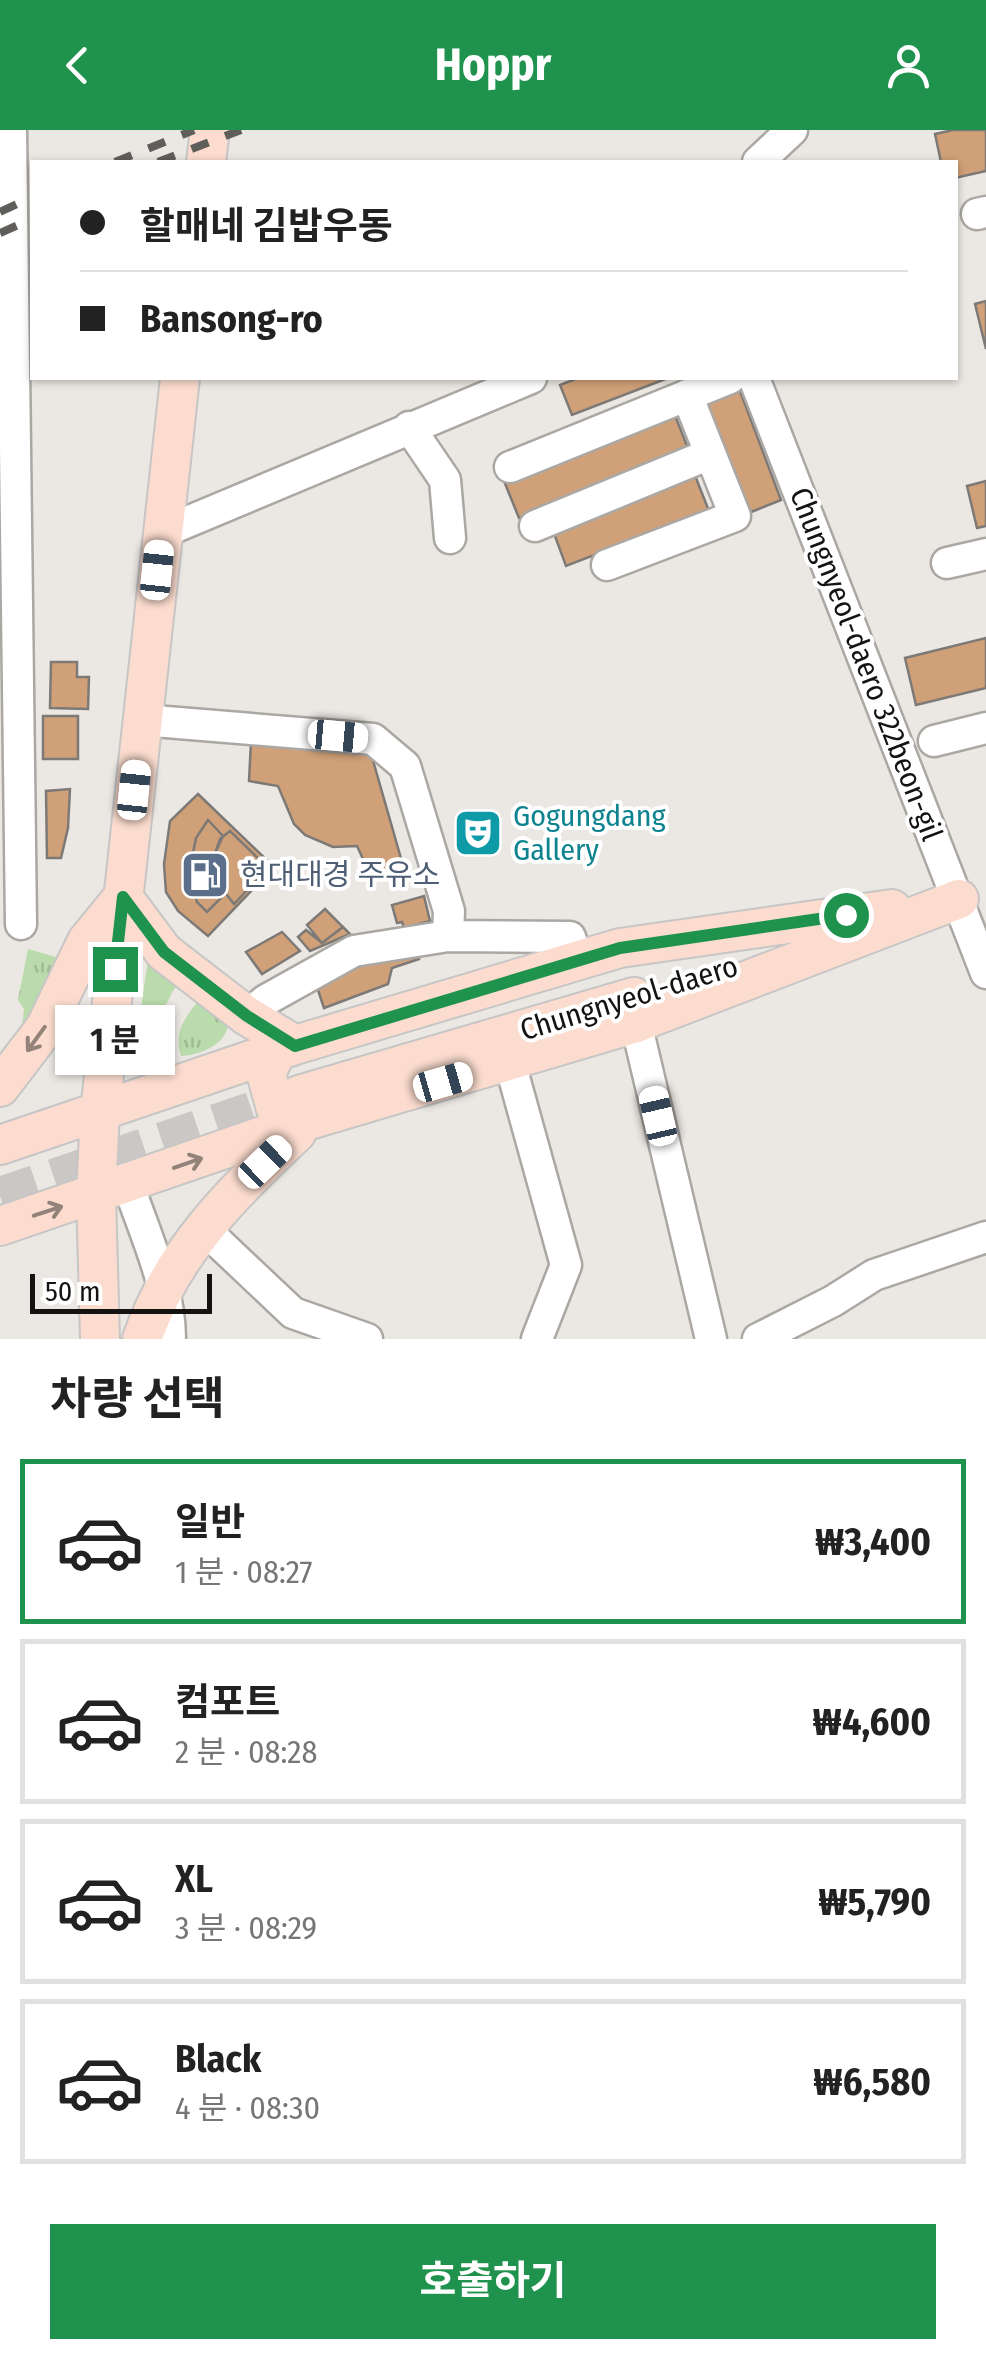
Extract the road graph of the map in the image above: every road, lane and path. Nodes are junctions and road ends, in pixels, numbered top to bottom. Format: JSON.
{"nodes":[{"id":1,"x":11,"y":130,"type":"edge"},
{"id":2,"x":210,"y":130,"type":"edge"},
{"id":3,"x":792,"y":130,"type":"edge"},
{"id":4,"x":206,"y":160,"type":"edge"},
{"id":5,"x":760,"y":160,"type":"edge"},
{"id":6,"x":180,"y":380,"type":"edge"},
{"id":7,"x":526,"y":380,"type":"edge"},
{"id":8,"x":725,"y":380,"type":"edge"},
{"id":9,"x":755,"y":380,"type":"edge"},
{"id":10,"x":687,"y":395,"type":"junction"},
{"id":11,"x":409,"y":427,"type":"junction"},
{"id":12,"x":710,"y":454,"type":"junction"},
{"id":13,"x":510,"y":467,"type":"dead end"},
{"id":14,"x":535,"y":526,"type":"dead end"},
{"id":15,"x":161,"y":533,"type":"junction"},
{"id":16,"x":450,"y":538,"type":"dead end"},
{"id":17,"x":986,"y":554,"type":"edge"},
{"id":18,"x":947,"y":563,"type":"dead end"},
{"id":19,"x":607,"y":565,"type":"dead end"},
{"id":20,"x":9,"y":705,"type":"edge"},
{"id":21,"x":142,"y":720,"type":"junction"},
{"id":22,"x":986,"y":728,"type":"edge"},
{"id":23,"x":934,"y":741,"type":"dead end"},
{"id":24,"x":972,"y":895,"type":"edge"},
{"id":25,"x":123,"y":897,"type":"junction"},
{"id":26,"x":21,"y":924,"type":"dead end"},
{"id":27,"x":448,"y":936,"type":"junction"},
{"id":28,"x":577,"y":961,"type":"junction"},
{"id":29,"x":982,"y":961,"type":"edge"},
{"id":30,"x":247,"y":1016,"type":"junction"},
{"id":31,"x":636,"y":1023,"type":"junction"},
{"id":32,"x":510,"y":1063,"type":"junction"},
{"id":33,"x":296,"y":1085,"type":"junction"},
{"id":34,"x":0,"y":1086,"type":"edge"},
{"id":35,"x":100,"y":1112,"type":"junction"},
{"id":36,"x":0,"y":1145,"type":"edge"},
{"id":37,"x":112,"y":1190,"type":"junction"},
{"id":38,"x":0,"y":1226,"type":"edge"},
{"id":39,"x":202,"y":1228,"type":"junction"},
{"id":40,"x":986,"y":1236,"type":"edge"},
{"id":41,"x":167,"y":1325,"type":"edge"},
{"id":42,"x":100,"y":1339,"type":"edge"},
{"id":43,"x":367,"y":1339,"type":"edge"},
{"id":44,"x":536,"y":1339,"type":"edge"},
{"id":45,"x":712,"y":1339,"type":"edge"},
{"id":46,"x":758,"y":1339,"type":"edge"}],
"edges":[{"from":1,"to":20,"type":"street"},
{"from":2,"to":4,"type":"main road"},
{"from":3,"to":5,"type":"street"},
{"from":6,"to":15,"type":"main road"},
{"from":7,"to":11,"type":"street"},
{"from":8,"to":10,"type":"street"},
{"from":9,"to":24,"type":"street","name":"Chungnyeol-daero 322beon-gil"},
{"from":10,"to":12,"type":"street"},
{"from":10,"to":13,"type":"street"},
{"from":11,"to":15,"type":"street"},
{"from":11,"to":16,"type":"street"},
{"from":12,"to":14,"type":"street"},
{"from":12,"to":19,"type":"street"},
{"from":15,"to":21,"type":"main road"},
{"from":17,"to":18,"type":"street"},
{"from":20,"to":26,"type":"street"},
{"from":21,"to":25,"type":"main road"},
{"from":21,"to":27,"type":"street"},
{"from":22,"to":23,"type":"street"},
{"from":24,"to":28,"type":"main road"},
{"from":24,"to":29,"type":"street","name":"Chungnyeol-daero 322beon-gil"},
{"from":24,"to":31,"type":"main road"},
{"from":24,"to":33,"type":"main road","name":"Chungnyeol-daero"},
{"from":25,"to":30,"type":"main road"},
{"from":25,"to":34,"type":"main road","one_way":true},
{"from":25,"to":35,"type":"main road"},
{"from":27,"to":28,"type":"street"},
{"from":27,"to":30,"type":"street"},
{"from":28,"to":33,"type":"main road"},
{"from":30,"to":33,"type":"main road"},
{"from":31,"to":32,"type":"main road"},
{"from":31,"to":45,"type":"street"},
{"from":32,"to":33,"type":"main road"},
{"from":32,"to":44,"type":"street"},
{"from":33,"to":35,"type":"main road"},
{"from":37,"to":33,"type":"main road","one_way":true},
{"from":33,"to":39,"type":"main road"},
{"from":35,"to":36,"type":"main road"},
{"from":35,"to":37,"type":"main road"},
{"from":38,"to":37,"type":"main road","one_way":true},
{"from":37,"to":41,"type":"street"},
{"from":37,"to":42,"type":"main road"},
{"from":39,"to":41,"type":"main road"},
{"from":39,"to":43,"type":"street"},
{"from":40,"to":46,"type":"street"}]}
